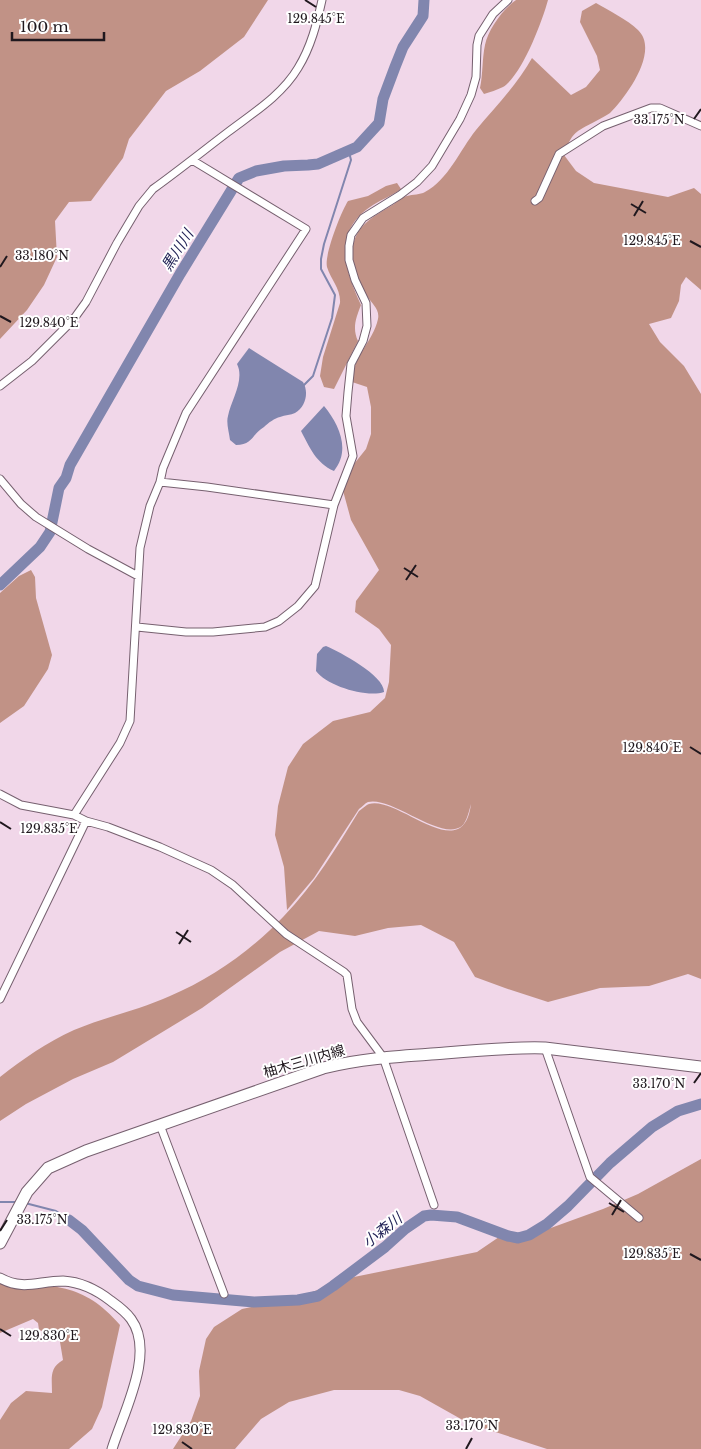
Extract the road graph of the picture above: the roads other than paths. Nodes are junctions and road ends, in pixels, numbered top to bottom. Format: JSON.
{"nodes":[{"id":1,"x":322,"y":0,"type":"edge"},
{"id":2,"x":508,"y":0,"type":"edge"},
{"id":3,"x":701,"y":126,"type":"edge"},
{"id":4,"x":192,"y":160,"type":"junction"},
{"id":5,"x":534,"y":201,"type":"dead end"},
{"id":6,"x":0,"y":386,"type":"edge"},
{"id":7,"x":160,"y":482,"type":"junction"},
{"id":8,"x":2,"y":485,"type":"edge"},
{"id":9,"x":334,"y":505,"type":"junction"},
{"id":10,"x":138,"y":576,"type":"junction"},
{"id":11,"x":136,"y":627,"type":"junction"},
{"id":12,"x":0,"y":794,"type":"edge"},
{"id":13,"x":74,"y":815,"type":"junction"},
{"id":14,"x":86,"y":821,"type":"junction"},
{"id":15,"x":0,"y":999,"type":"edge"},
{"id":16,"x":544,"y":1048,"type":"junction"},
{"id":17,"x":383,"y":1058,"type":"junction"},
{"id":18,"x":701,"y":1067,"type":"edge"},
{"id":19,"x":160,"y":1125,"type":"junction"},
{"id":20,"x":434,"y":1205,"type":"dead end"},
{"id":21,"x":639,"y":1218,"type":"dead end"},
{"id":22,"x":7,"y":1224,"type":"edge"},
{"id":23,"x":0,"y":1243,"type":"edge"},
{"id":24,"x":0,"y":1278,"type":"edge"},
{"id":25,"x":224,"y":1294,"type":"dead end"},
{"id":26,"x":112,"y":1449,"type":"edge"}],
"edges":[{"from":1,"to":4,"type":"street"},
{"from":2,"to":9,"type":"street"},
{"from":3,"to":5,"type":"street"},
{"from":4,"to":6,"type":"street"},
{"from":4,"to":7,"type":"street"},
{"from":7,"to":9,"type":"street"},
{"from":7,"to":10,"type":"street"},
{"from":8,"to":10,"type":"street"},
{"from":9,"to":11,"type":"street"},
{"from":10,"to":11,"type":"street"},
{"from":11,"to":13,"type":"street"},
{"from":12,"to":13,"type":"street"},
{"from":13,"to":14,"type":"street"},
{"from":14,"to":15,"type":"street"},
{"from":14,"to":17,"type":"street"},
{"from":16,"to":17,"type":"main road","name":"柚木三川内線"},
{"from":16,"to":18,"type":"main road","name":"柚木三川内線"},
{"from":16,"to":21,"type":"street"},
{"from":17,"to":19,"type":"main road","name":"柚木三川内線"},
{"from":17,"to":20,"type":"street"},
{"from":19,"to":22,"type":"main road","name":"柚木三川内線"},
{"from":19,"to":25,"type":"street"},
{"from":22,"to":23,"type":"main road","name":"柚木三川内線"},
{"from":24,"to":26,"type":"street"}]}
